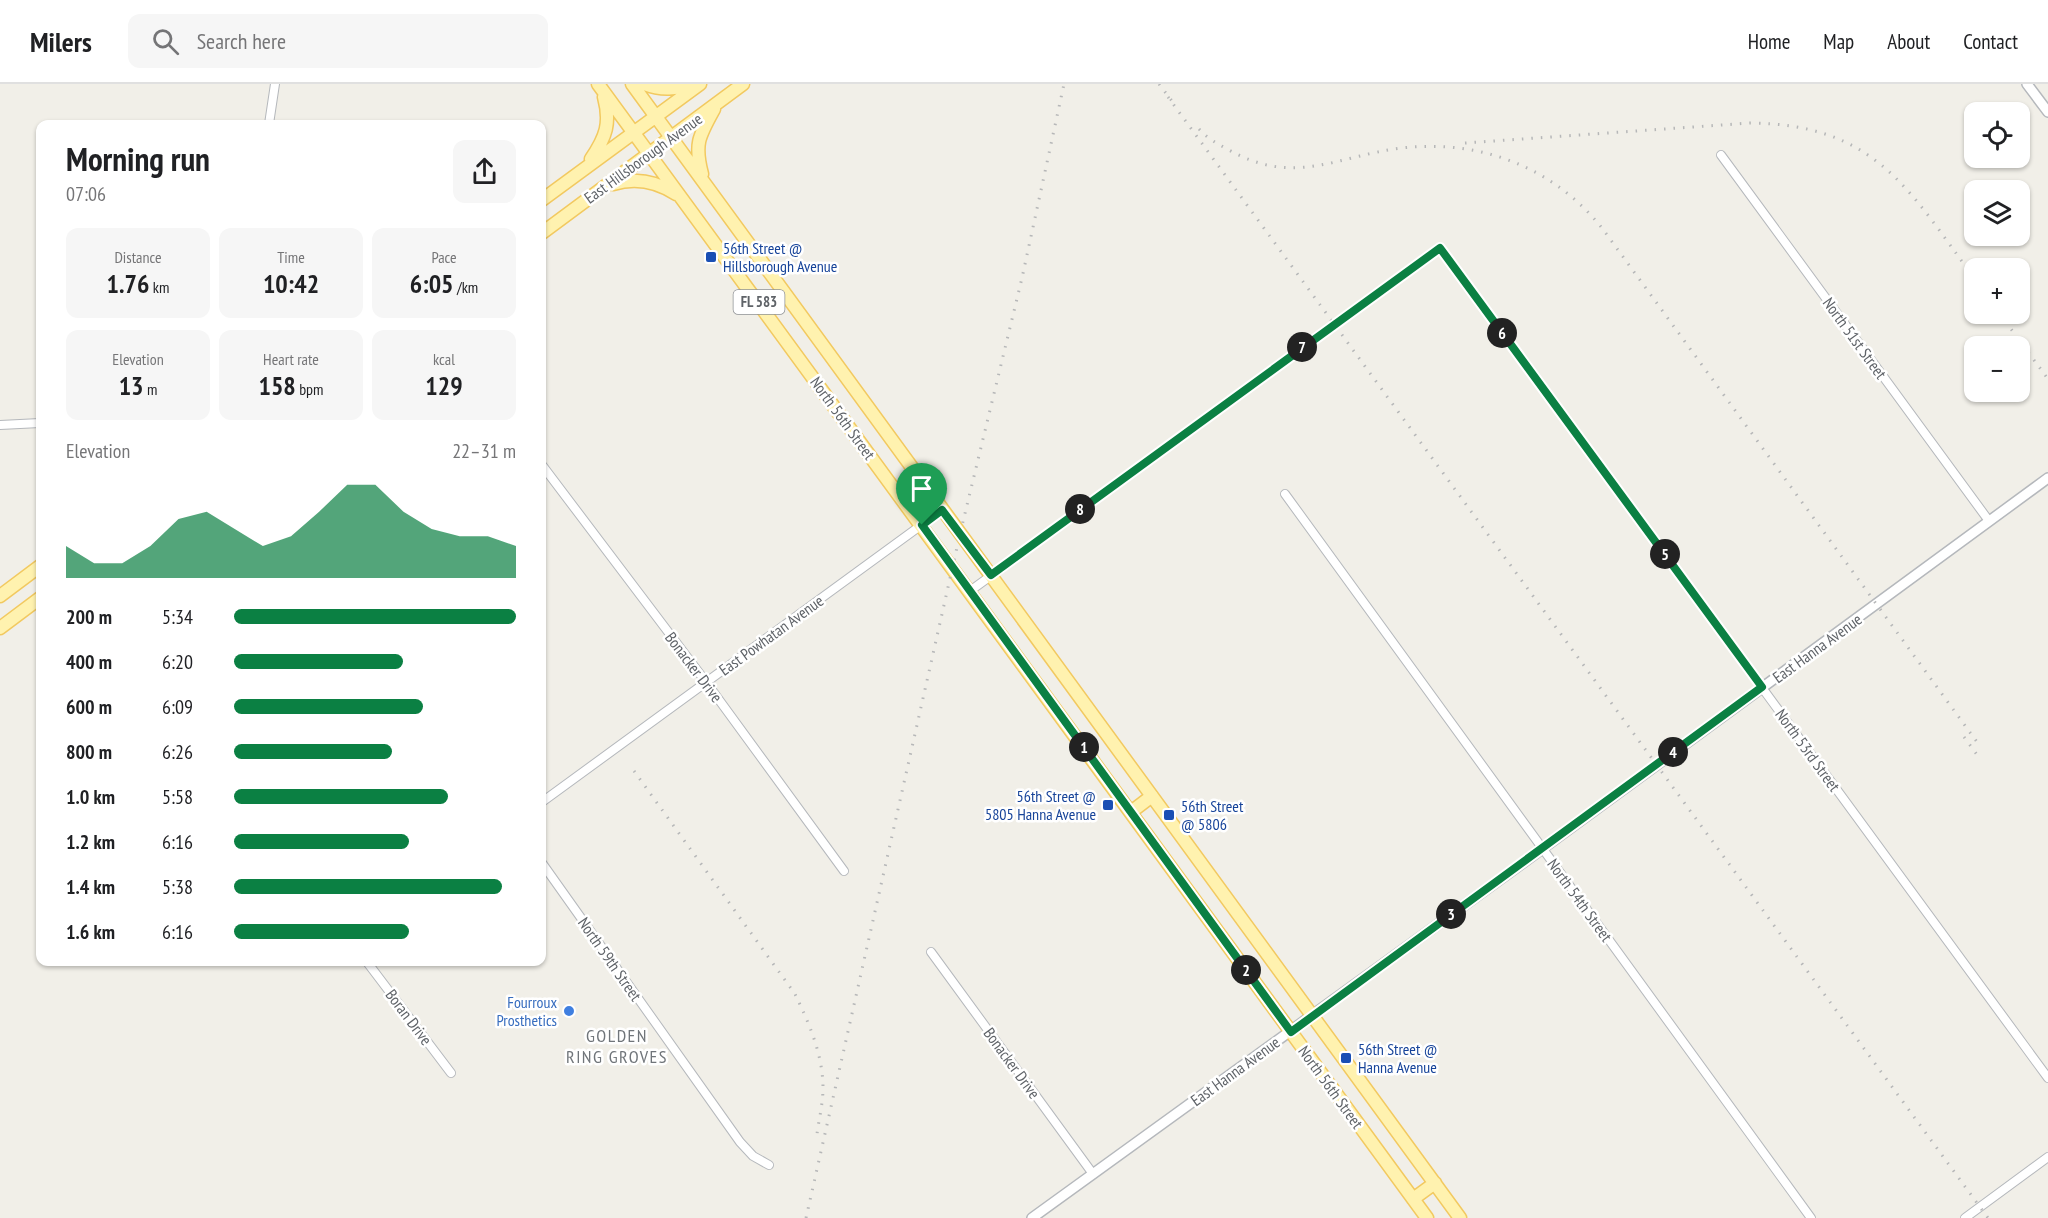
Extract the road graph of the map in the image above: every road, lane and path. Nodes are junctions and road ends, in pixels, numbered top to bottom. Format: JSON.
{"nodes":[{"id":1,"x":274,"y":84,"type":"edge"},
{"id":2,"x":632,"y":84,"type":"edge"},
{"id":3,"x":644,"y":84,"type":"edge"},
{"id":4,"x":695,"y":84,"type":"edge"},
{"id":5,"x":700,"y":84,"type":"edge"},
{"id":6,"x":744,"y":84,"type":"edge"},
{"id":7,"x":2027,"y":84,"type":"edge"},
{"id":8,"x":600,"y":87,"type":"edge"},
{"id":9,"x":716,"y":104,"type":"junction"},
{"id":10,"x":2048,"y":112,"type":"edge"},
{"id":11,"x":656,"y":116,"type":"junction"},
{"id":12,"x":270,"y":120,"type":"edge"},
{"id":13,"x":633,"y":132,"type":"junction"},
{"id":14,"x":671,"y":137,"type":"junction"},
{"id":15,"x":650,"y":154,"type":"junction"},
{"id":16,"x":1721,"y":155,"type":"dead end"},
{"id":17,"x":585,"y":168,"type":"junction"},
{"id":18,"x":704,"y":181,"type":"junction"},
{"id":19,"x":603,"y":188,"type":"junction"},
{"id":20,"x":546,"y":197,"type":"edge"},
{"id":21,"x":683,"y":199,"type":"junction"},
{"id":22,"x":546,"y":230,"type":"edge"},
{"id":23,"x":36,"y":423,"type":"edge"},
{"id":24,"x":0,"y":425,"type":"edge"},
{"id":25,"x":546,"y":470,"type":"edge"},
{"id":26,"x":2048,"y":478,"type":"edge"},
{"id":27,"x":1285,"y":494,"type":"dead end"},
{"id":28,"x":942,"y":510,"type":"junction"},
{"id":29,"x":1989,"y":521,"type":"junction"},
{"id":30,"x":922,"y":525,"type":"junction"},
{"id":31,"x":36,"y":569,"type":"edge"},
{"id":32,"x":991,"y":575,"type":"junction"},
{"id":33,"x":969,"y":591,"type":"junction"},
{"id":34,"x":0,"y":596,"type":"edge"},
{"id":35,"x":36,"y":601,"type":"edge"},
{"id":36,"x":0,"y":628,"type":"edge"},
{"id":37,"x":706,"y":682,"type":"junction"},
{"id":38,"x":1762,"y":687,"type":"junction"},
{"id":39,"x":1152,"y":796,"type":"junction"},
{"id":40,"x":546,"y":799,"type":"edge"},
{"id":41,"x":1131,"y":812,"type":"junction"},
{"id":42,"x":1542,"y":849,"type":"junction"},
{"id":43,"x":546,"y":869,"type":"edge"},
{"id":44,"x":844,"y":871,"type":"dead end"},
{"id":45,"x":931,"y":952,"type":"dead end"},
{"id":46,"x":370,"y":966,"type":"edge"},
{"id":47,"x":1312,"y":1016,"type":"junction"},
{"id":48,"x":1291,"y":1032,"type":"junction"},
{"id":49,"x":451,"y":1073,"type":"dead end"},
{"id":50,"x":2048,"y":1078,"type":"edge"},
{"id":51,"x":2048,"y":1157,"type":"edge"},
{"id":52,"x":769,"y":1166,"type":"dead end"},
{"id":53,"x":1092,"y":1174,"type":"junction"},
{"id":54,"x":1435,"y":1183,"type":"junction"},
{"id":55,"x":1413,"y":1199,"type":"junction"},
{"id":56,"x":1032,"y":1218,"type":"edge"},
{"id":57,"x":1427,"y":1218,"type":"edge"},
{"id":58,"x":1460,"y":1218,"type":"edge"},
{"id":59,"x":1811,"y":1218,"type":"edge"},
{"id":60,"x":1965,"y":1218,"type":"edge"}],
"edges":[{"from":1,"to":12,"type":"street"},
{"from":2,"to":11,"type":"main road","name":"North 56th Street","number":"FL 583"},
{"from":3,"to":4,"type":"main road"},
{"from":5,"to":11,"type":"main road","name":"East Hillsborough Avenue"},
{"from":6,"to":9,"type":"main road","name":"East Hillsborough Avenue"},
{"from":7,"to":10,"type":"street"},
{"from":8,"to":13,"type":"main road","name":"North 56th Street","number":"FL 583"},
{"from":8,"to":17,"type":"main road"},
{"from":9,"to":14,"type":"main road","name":"East Hillsborough Avenue"},
{"from":9,"to":18,"type":"main road"},
{"from":11,"to":13,"type":"main road","name":"East Hillsborough Avenue"},
{"from":11,"to":14,"type":"main road","name":"North 56th Street","number":"FL 583"},
{"from":13,"to":15,"type":"main road","name":"North 56th Street","number":"FL 583"},
{"from":13,"to":17,"type":"main road","name":"East Hillsborough Avenue"},
{"from":14,"to":15,"type":"main road","name":"East Hillsborough Avenue"},
{"from":14,"to":18,"type":"main road","name":"North 56th Street","number":"FL 583"},
{"from":15,"to":19,"type":"main road","name":"East Hillsborough Avenue"},
{"from":15,"to":21,"type":"main road","name":"North 56th Street","number":"FL 583"},
{"from":16,"to":29,"type":"street","name":"North 51st Street"},
{"from":17,"to":20,"type":"main road","name":"East Hillsborough Avenue"},
{"from":18,"to":28,"type":"main road","name":"North 56th Street","number":"FL 583"},
{"from":19,"to":21,"type":"main road"},
{"from":19,"to":22,"type":"main road","name":"East Hillsborough Avenue"},
{"from":21,"to":30,"type":"main road","name":"North 56th Street","number":"FL 583"},
{"from":23,"to":24,"type":"street"},
{"from":25,"to":37,"type":"street","name":"Bonacker Drive"},
{"from":26,"to":29,"type":"street","name":"East Hanna Avenue"},
{"from":27,"to":42,"type":"street","name":"North 54th Street"},
{"from":28,"to":30,"type":"street","name":"East Powhatan Avenue"},
{"from":28,"to":32,"type":"main road","name":"North 56th Street","number":"FL 583"},
{"from":29,"to":38,"type":"street","name":"East Hanna Avenue"},
{"from":30,"to":33,"type":"main road","name":"North 56th Street","number":"FL 583"},
{"from":30,"to":37,"type":"street","name":"East Powhatan Avenue"},
{"from":31,"to":34,"type":"main road"},
{"from":32,"to":33,"type":"street"},
{"from":32,"to":38,"type":"street","name":"North 53rd Street"},
{"from":32,"to":39,"type":"main road","name":"North 56th Street","number":"FL 583"},
{"from":33,"to":41,"type":"main road","name":"North 56th Street","number":"FL 583"},
{"from":35,"to":36,"type":"main road"},
{"from":37,"to":40,"type":"street","name":"East Powhatan Avenue"},
{"from":37,"to":44,"type":"street","name":"Bonacker Drive"},
{"from":38,"to":42,"type":"street","name":"East Hanna Avenue"},
{"from":38,"to":50,"type":"street","name":"North 53rd Street"},
{"from":39,"to":41,"type":"main road"},
{"from":39,"to":47,"type":"main road","name":"North 56th Street","number":"FL 583"},
{"from":41,"to":48,"type":"main road","name":"North 56th Street","number":"FL 583"},
{"from":42,"to":47,"type":"street","name":"East Hanna Avenue"},
{"from":42,"to":59,"type":"street","name":"North 54th Street"},
{"from":43,"to":52,"type":"street","name":"North 59th Street"},
{"from":45,"to":53,"type":"street","name":"Bonacker Drive"},
{"from":46,"to":49,"type":"street","name":"Boran Drive"},
{"from":47,"to":48,"type":"street","name":"East Hanna Avenue"},
{"from":47,"to":54,"type":"main road","name":"North 56th Street","number":"FL 583"},
{"from":48,"to":53,"type":"street","name":"East Hanna Avenue"},
{"from":48,"to":55,"type":"main road","name":"North 56th Street","number":"FL 583"},
{"from":51,"to":60,"type":"street"},
{"from":53,"to":56,"type":"street","name":"East Hanna Avenue"},
{"from":54,"to":55,"type":"main road"},
{"from":54,"to":58,"type":"main road","name":"North 56th Street","number":"FL 583"},
{"from":55,"to":57,"type":"main road","name":"North 56th Street","number":"FL 583"}]}
